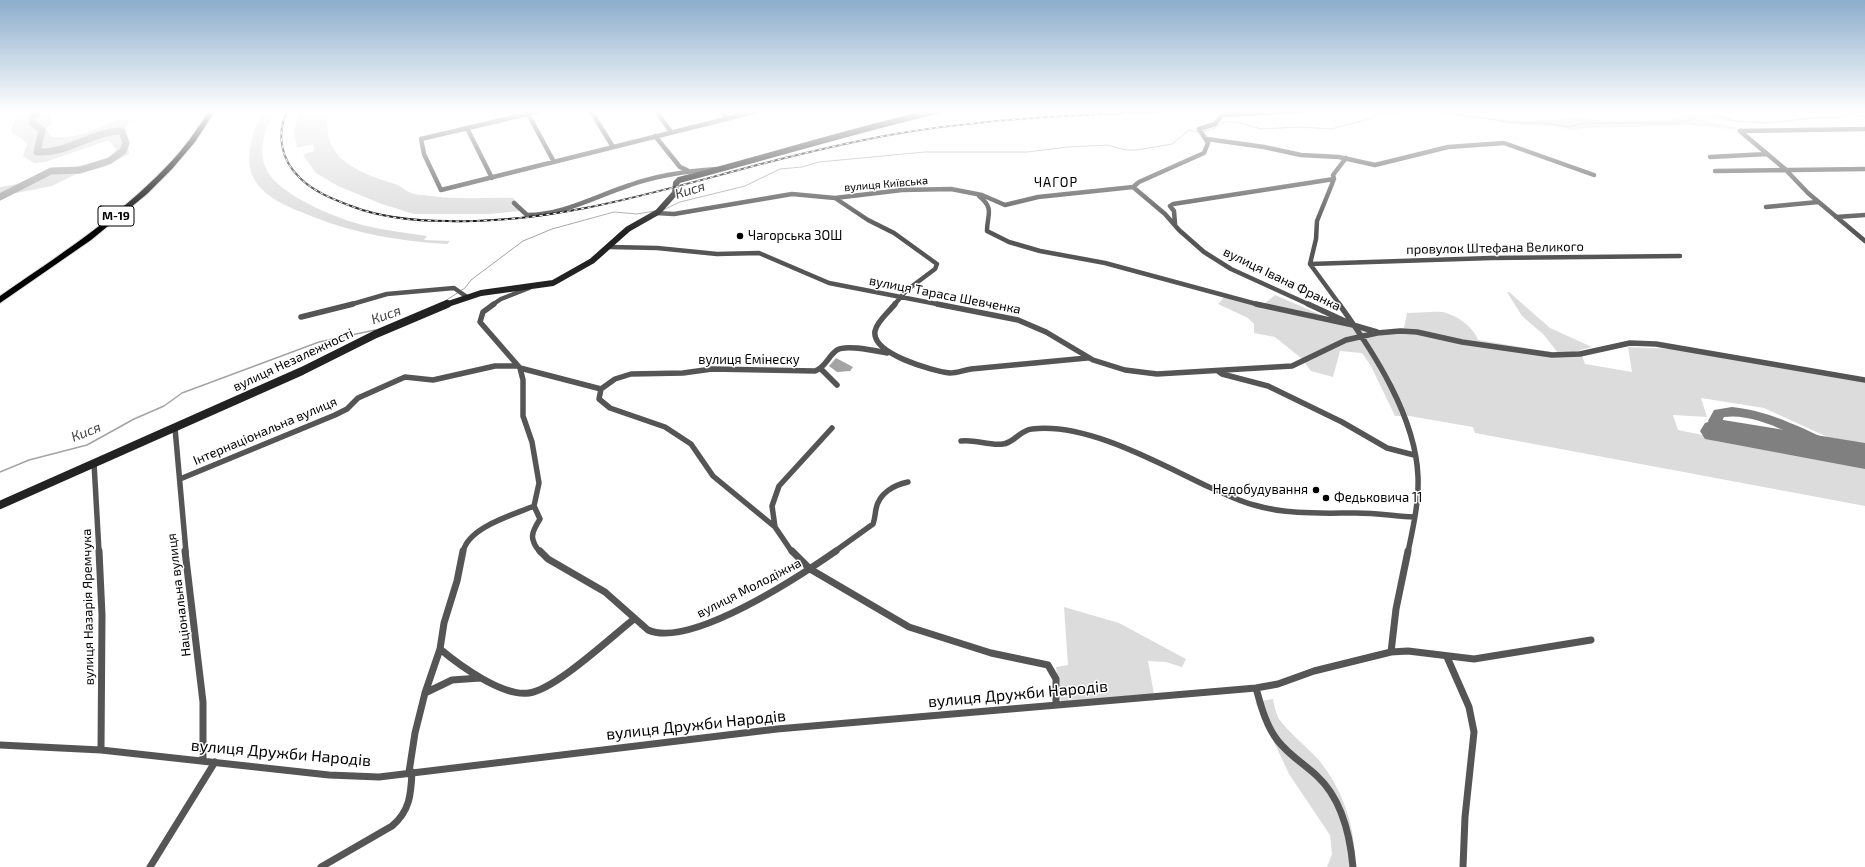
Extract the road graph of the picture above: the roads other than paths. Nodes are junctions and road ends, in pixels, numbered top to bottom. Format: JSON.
{"nodes":[{"id":1,"x":183,"y":151,"type":"edge"},
{"id":2,"x":423,"y":151,"type":"edge"},
{"id":3,"x":479,"y":151,"type":"edge"},
{"id":4,"x":548,"y":151,"type":"edge"},
{"id":5,"x":595,"y":151,"type":"edge"},
{"id":6,"x":667,"y":151,"type":"edge"},
{"id":7,"x":783,"y":151,"type":"edge"},
{"id":8,"x":1205,"y":151,"type":"edge"},
{"id":9,"x":1284,"y":151,"type":"edge"},
{"id":10,"x":1434,"y":151,"type":"edge"},
{"id":11,"x":1528,"y":151,"type":"edge"},
{"id":12,"x":1764,"y":151,"type":"edge"},
{"id":13,"x":1767,"y":154,"type":"junction"},
{"id":14,"x":1710,"y":157,"type":"dead end"},
{"id":15,"x":1346,"y":158,"type":"junction"},
{"id":16,"x":554,"y":162,"type":"junction"},
{"id":17,"x":725,"y":168,"type":"junction"},
{"id":18,"x":1786,"y":169,"type":"junction"},
{"id":19,"x":1865,"y":169,"type":"edge"},
{"id":20,"x":687,"y":170,"type":"junction"},
{"id":21,"x":1715,"y":171,"type":"dead end"},
{"id":22,"x":1594,"y":175,"type":"dead end"},
{"id":23,"x":492,"y":178,"type":"junction"},
{"id":24,"x":1334,"y":179,"type":"junction"},
{"id":25,"x":1133,"y":187,"type":"junction"},
{"id":26,"x":976,"y":194,"type":"junction"},
{"id":27,"x":835,"y":198,"type":"junction"},
{"id":28,"x":1818,"y":202,"type":"junction"},
{"id":29,"x":514,"y":203,"type":"dead end"},
{"id":30,"x":1766,"y":207,"type":"dead end"},
{"id":31,"x":658,"y":211,"type":"junction"},
{"id":32,"x":1865,"y":215,"type":"edge"},
{"id":33,"x":1836,"y":217,"type":"junction"},
{"id":34,"x":1175,"y":224,"type":"junction"},
{"id":35,"x":1865,"y":241,"type":"edge"},
{"id":36,"x":610,"y":246,"type":"junction"},
{"id":37,"x":1680,"y":256,"type":"dead end"},
{"id":38,"x":1310,"y":264,"type":"junction"},
{"id":39,"x":537,"y":285,"type":"junction"},
{"id":40,"x":462,"y":293,"type":"junction"},
{"id":41,"x":902,"y":297,"type":"junction"},
{"id":42,"x":0,"y":300,"type":"edge"},
{"id":43,"x":301,"y":317,"type":"dead end"},
{"id":44,"x":1353,"y":325,"type":"junction"},
{"id":45,"x":1377,"y":333,"type":"junction"},
{"id":46,"x":1360,"y":337,"type":"junction"},
{"id":47,"x":892,"y":354,"type":"junction"},
{"id":48,"x":1087,"y":358,"type":"junction"},
{"id":49,"x":519,"y":367,"type":"junction"},
{"id":50,"x":821,"y":369,"type":"junction"},
{"id":51,"x":1218,"y":371,"type":"junction"},
{"id":52,"x":1865,"y":380,"type":"edge"},
{"id":53,"x":837,"y":385,"type":"dead end"},
{"id":54,"x":601,"y":389,"type":"junction"},
{"id":55,"x":174,"y":428,"type":"junction"},
{"id":56,"x":832,"y":428,"type":"dead end"},
{"id":57,"x":961,"y":441,"type":"dead end"},
{"id":58,"x":1414,"y":455,"type":"junction"},
{"id":59,"x":94,"y":463,"type":"junction"},
{"id":60,"x":180,"y":479,"type":"junction"},
{"id":61,"x":908,"y":482,"type":"dead end"},
{"id":62,"x":0,"y":505,"type":"edge"},
{"id":63,"x":534,"y":506,"type":"junction"},
{"id":64,"x":1414,"y":518,"type":"junction"},
{"id":65,"x":775,"y":527,"type":"junction"},
{"id":66,"x":810,"y":569,"type":"junction"},
{"id":67,"x":634,"y":619,"type":"junction"},
{"id":68,"x":1591,"y":640,"type":"dead end"},
{"id":69,"x":440,"y":649,"type":"junction"},
{"id":70,"x":1391,"y":652,"type":"junction"},
{"id":71,"x":1447,"y":657,"type":"junction"},
{"id":72,"x":482,"y":678,"type":"junction"},
{"id":73,"x":1256,"y":688,"type":"junction"},
{"id":74,"x":425,"y":693,"type":"junction"},
{"id":75,"x":1056,"y":705,"type":"junction"},
{"id":76,"x":0,"y":745,"type":"edge"},
{"id":77,"x":101,"y":750,"type":"junction"},
{"id":78,"x":203,"y":760,"type":"junction"},
{"id":79,"x":215,"y":762,"type":"junction"},
{"id":80,"x":411,"y":772,"type":"junction"},
{"id":81,"x":150,"y":867,"type":"edge"},
{"id":82,"x":321,"y":867,"type":"edge"},
{"id":83,"x":1353,"y":867,"type":"edge"},
{"id":84,"x":1463,"y":867,"type":"edge"}],
"edges":[{"from":1,"to":42,"type":"highway","number":"М-19"},
{"from":2,"to":23,"type":"street"},
{"from":3,"to":23,"type":"street"},
{"from":4,"to":16,"type":"street"},
{"from":5,"to":16,"type":"street"},
{"from":6,"to":20,"type":"street"},
{"from":7,"to":17,"type":"street"},
{"from":8,"to":25,"type":"street","name":"вулиця Київська"},
{"from":9,"to":15,"type":"street"},
{"from":10,"to":15,"type":"street"},
{"from":11,"to":22,"type":"street"},
{"from":12,"to":13,"type":"street"},
{"from":13,"to":14,"type":"street"},
{"from":13,"to":18,"type":"street"},
{"from":15,"to":24,"type":"street"},
{"from":16,"to":23,"type":"street"},
{"from":17,"to":20,"type":"street"},
{"from":17,"to":31,"type":"street","name":"вулиця Незалежності"},
{"from":18,"to":19,"type":"street"},
{"from":18,"to":21,"type":"street"},
{"from":18,"to":28,"type":"street"},
{"from":20,"to":29,"type":"street"},
{"from":24,"to":34,"type":"street"},
{"from":24,"to":38,"type":"street"},
{"from":25,"to":26,"type":"street","name":"вулиця Київська"},
{"from":25,"to":34,"type":"street","name":"вулиця Івана Франка"},
{"from":26,"to":27,"type":"street","name":"вулиця Київська"},
{"from":26,"to":44,"type":"street"},
{"from":27,"to":31,"type":"street","name":"вулиця Київська"},
{"from":27,"to":41,"type":"street"},
{"from":28,"to":30,"type":"street"},
{"from":28,"to":33,"type":"street"},
{"from":31,"to":36,"type":"street","name":"вулиця Незалежності"},
{"from":32,"to":33,"type":"street"},
{"from":33,"to":35,"type":"street"},
{"from":34,"to":44,"type":"street","name":"вулиця Івана Франка"},
{"from":36,"to":39,"type":"street","name":"вулиця Незалежності"},
{"from":36,"to":41,"type":"street","name":"вулиця Тараса Шевченка"},
{"from":37,"to":38,"type":"street","name":"провулок Штефана Великого"},
{"from":38,"to":44,"type":"street"},
{"from":39,"to":40,"type":"street","name":"вулиця Незалежності"},
{"from":39,"to":49,"type":"street"},
{"from":40,"to":43,"type":"street"},
{"from":40,"to":55,"type":"street","name":"вулиця Незалежності"},
{"from":41,"to":47,"type":"street"},
{"from":41,"to":48,"type":"street","name":"вулиця Тараса Шевченка"},
{"from":44,"to":45,"type":"street"},
{"from":44,"to":46,"type":"street"},
{"from":45,"to":46,"type":"street","name":"вулиця Тараса Шевченка"},
{"from":45,"to":52,"type":"street"},
{"from":46,"to":51,"type":"street","name":"вулиця Тараса Шевченка"},
{"from":46,"to":58,"type":"street"},
{"from":47,"to":48,"type":"street"},
{"from":47,"to":50,"type":"street"},
{"from":48,"to":51,"type":"street","name":"вулиця Тараса Шевченка"},
{"from":49,"to":54,"type":"street","name":"Інтернаціональна вулиця"},
{"from":49,"to":60,"type":"street","name":"Інтернаціональна вулиця"},
{"from":49,"to":63,"type":"street","name":"вулиця Молодіжна"},
{"from":50,"to":53,"type":"street"},
{"from":50,"to":54,"type":"street","name":"вулиця Емінеску"},
{"from":51,"to":58,"type":"street"},
{"from":54,"to":65,"type":"street"},
{"from":55,"to":59,"type":"street","name":"вулиця Незалежності"},
{"from":55,"to":60,"type":"street","name":"Національна вулиця"},
{"from":56,"to":65,"type":"street"},
{"from":57,"to":64,"type":"street"},
{"from":58,"to":64,"type":"street"},
{"from":59,"to":62,"type":"street","name":"вулиця Незалежності"},
{"from":59,"to":77,"type":"street","name":"вулиця Назарія Яремчука"},
{"from":60,"to":78,"type":"street","name":"Національна вулиця"},
{"from":61,"to":66,"type":"street","name":"вулиця Молодіжна"},
{"from":63,"to":67,"type":"street","name":"вулиця Молодіжна"},
{"from":63,"to":69,"type":"street"},
{"from":64,"to":70,"type":"street"},
{"from":65,"to":66,"type":"street"},
{"from":66,"to":67,"type":"street","name":"вулиця Молодіжна"},
{"from":66,"to":75,"type":"street"},
{"from":67,"to":72,"type":"street"},
{"from":68,"to":71,"type":"street","name":"вулиця Дружби Народів"},
{"from":69,"to":72,"type":"street"},
{"from":69,"to":74,"type":"street"},
{"from":70,"to":71,"type":"street","name":"вулиця Дружби Народів"},
{"from":70,"to":73,"type":"street","name":"вулиця Дружби Народів"},
{"from":71,"to":84,"type":"street"},
{"from":72,"to":74,"type":"street"},
{"from":73,"to":75,"type":"street","name":"вулиця Дружби Народів"},
{"from":73,"to":83,"type":"street"},
{"from":74,"to":80,"type":"street"},
{"from":75,"to":80,"type":"street","name":"вулиця Дружби Народів"},
{"from":76,"to":77,"type":"street","name":"вулиця Дружби Народів"},
{"from":77,"to":78,"type":"street","name":"вулиця Дружби Народів"},
{"from":78,"to":79,"type":"street","name":"вулиця Дружби Народів"},
{"from":79,"to":80,"type":"street","name":"вулиця Дружби Народів"},
{"from":79,"to":81,"type":"street"},
{"from":80,"to":82,"type":"street"}]}
